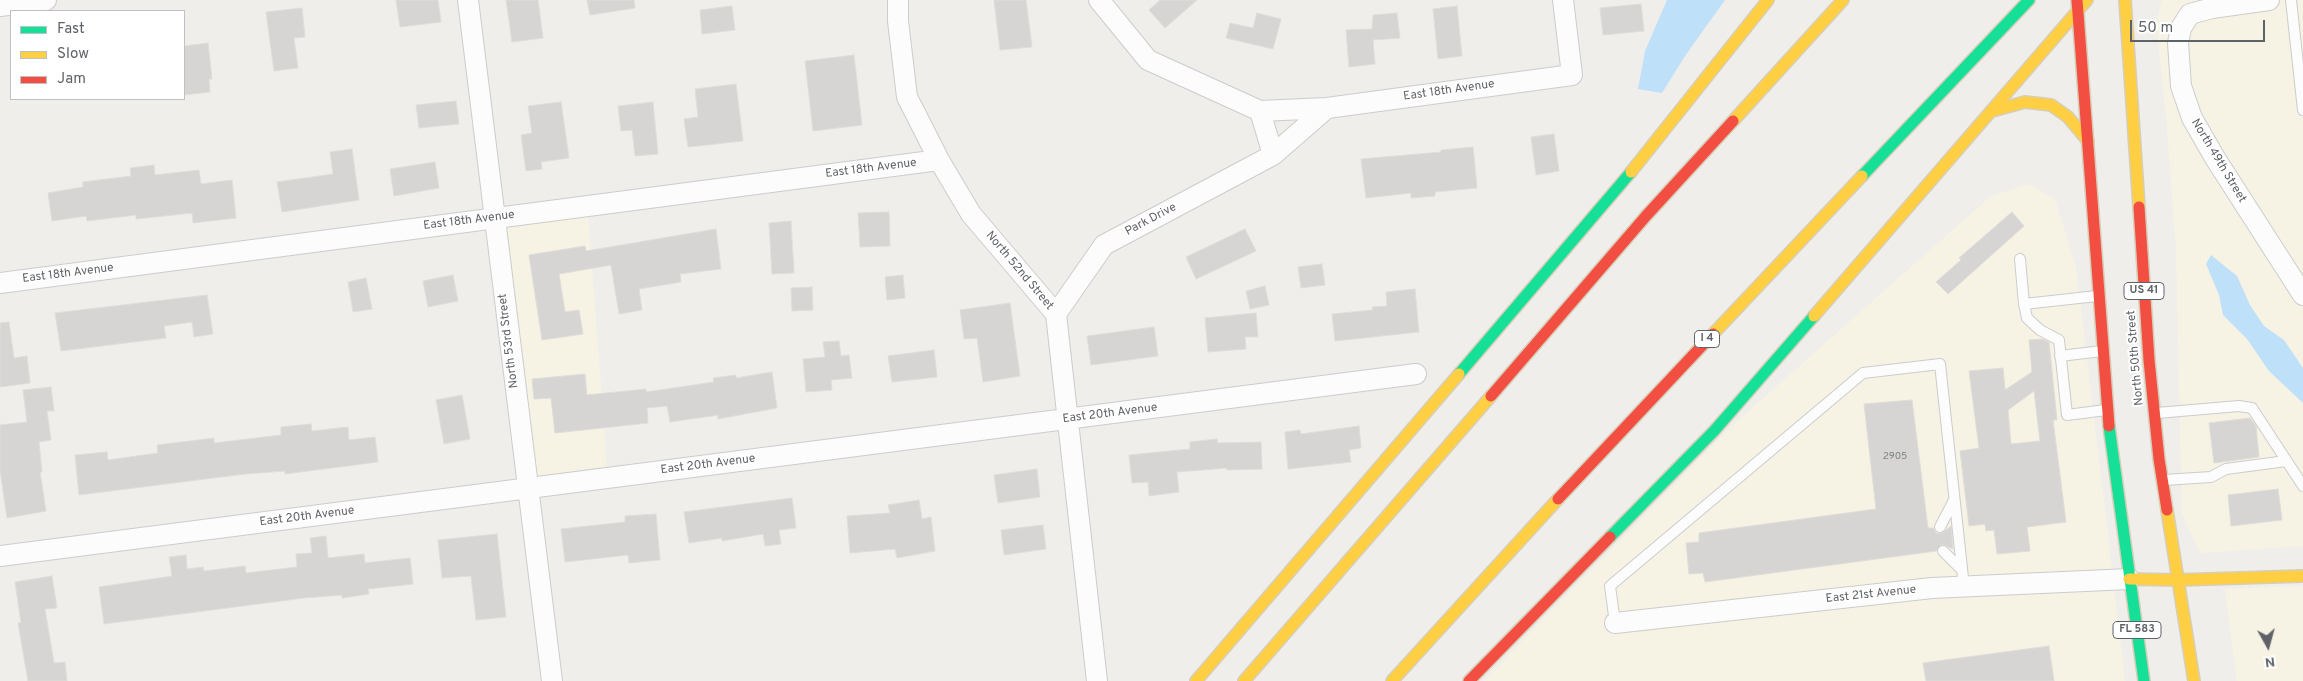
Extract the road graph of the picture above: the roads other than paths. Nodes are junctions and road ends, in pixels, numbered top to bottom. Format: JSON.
{"nodes":[{"id":1,"x":46,"y":0,"type":"edge"},
{"id":2,"x":468,"y":0,"type":"edge"},
{"id":3,"x":898,"y":0,"type":"edge"},
{"id":4,"x":1099,"y":0,"type":"edge"},
{"id":5,"x":1563,"y":0,"type":"edge"},
{"id":6,"x":1768,"y":0,"type":"edge"},
{"id":7,"x":1842,"y":0,"type":"edge"},
{"id":8,"x":2087,"y":0,"type":"edge"},
{"id":9,"x":2125,"y":0,"type":"edge"},
{"id":10,"x":2267,"y":0,"type":"edge"},
{"id":11,"x":2291,"y":0,"type":"edge"},
{"id":12,"x":2028,"y":1,"type":"edge"},
{"id":13,"x":2077,"y":4,"type":"edge"},
{"id":14,"x":0,"y":6,"type":"edge"},
{"id":15,"x":1327,"y":108,"type":"junction"},
{"id":16,"x":2303,"y":110,"type":"edge"},
{"id":17,"x":1260,"y":111,"type":"junction"},
{"id":18,"x":1992,"y":111,"type":"junction"},
{"id":19,"x":2088,"y":141,"type":"junction"},
{"id":20,"x":1273,"y":154,"type":"junction"},
{"id":21,"x":939,"y":160,"type":"junction"},
{"id":22,"x":494,"y":218,"type":"junction"},
{"id":23,"x":2020,"y":259,"type":"dead end"},
{"id":24,"x":0,"y":282,"type":"edge"},
{"id":25,"x":2303,"y":295,"type":"edge"},
{"id":26,"x":2098,"y":296,"type":"junction"},
{"id":27,"x":2024,"y":304,"type":"junction"},
{"id":28,"x":1056,"y":314,"type":"junction"},
{"id":29,"x":2103,"y":351,"type":"junction"},
{"id":30,"x":2060,"y":356,"type":"junction"},
{"id":31,"x":1416,"y":374,"type":"dead end"},
{"id":32,"x":2107,"y":410,"type":"junction"},
{"id":33,"x":2155,"y":414,"type":"junction"},
{"id":34,"x":1067,"y":419,"type":"junction"},
{"id":35,"x":2286,"y":461,"type":"junction"},
{"id":36,"x":2162,"y":480,"type":"junction"},
{"id":37,"x":2303,"y":486,"type":"edge"},
{"id":38,"x":528,"y":488,"type":"junction"},
{"id":39,"x":1955,"y":499,"type":"junction"},
{"id":40,"x":1940,"y":527,"type":"dead end"},
{"id":41,"x":1943,"y":550,"type":"dead end"},
{"id":42,"x":0,"y":556,"type":"edge"},
{"id":43,"x":2303,"y":576,"type":"edge"},
{"id":44,"x":1963,"y":578,"type":"junction"},
{"id":45,"x":2129,"y":579,"type":"junction"},
{"id":46,"x":2177,"y":580,"type":"junction"},
{"id":47,"x":1615,"y":623,"type":"joint"},
{"id":48,"x":552,"y":681,"type":"edge"},
{"id":49,"x":1097,"y":681,"type":"edge"},
{"id":50,"x":1196,"y":681,"type":"edge"},
{"id":51,"x":1244,"y":681,"type":"edge"},
{"id":52,"x":1392,"y":681,"type":"edge"},
{"id":53,"x":1469,"y":681,"type":"edge"},
{"id":54,"x":2144,"y":681,"type":"edge"},
{"id":55,"x":2194,"y":681,"type":"edge"}],
"edges":[{"from":1,"to":14,"type":"street"},
{"from":2,"to":22,"type":"street","name":"North 53rd Street"},
{"from":3,"to":21,"type":"street","name":"North 52nd Street"},
{"from":4,"to":17,"type":"street"},
{"from":5,"to":15,"type":"street","name":"East 18th Avenue"},
{"from":6,"to":50,"type":"main road"},
{"from":7,"to":51,"type":"main road"},
{"from":8,"to":13,"type":"main road"},
{"from":9,"to":33,"type":"main road","name":"North 50th Street","number":"US 41"},
{"from":10,"to":25,"type":"street","name":"North 49th Street"},
{"from":11,"to":16,"type":"lane"},
{"from":12,"to":52,"type":"main road","number":"I 4"},
{"from":13,"to":18,"type":"main road"},
{"from":13,"to":19,"type":"main road"},
{"from":15,"to":17,"type":"street"},
{"from":15,"to":20,"type":"street","name":"Park Drive"},
{"from":17,"to":20,"type":"street"},
{"from":18,"to":19,"type":"main road"},
{"from":18,"to":53,"type":"main road"},
{"from":19,"to":26,"type":"main road"},
{"from":20,"to":28,"type":"street","name":"Park Drive"},
{"from":21,"to":22,"type":"street","name":"East 18th Avenue"},
{"from":21,"to":28,"type":"street","name":"North 52nd Street"},
{"from":22,"to":24,"type":"street","name":"East 18th Avenue"},
{"from":22,"to":38,"type":"street","name":"North 53rd Street"},
{"from":23,"to":27,"type":"lane"},
{"from":26,"to":27,"type":"lane"},
{"from":26,"to":29,"type":"main road"},
{"from":27,"to":30,"type":"lane"},
{"from":28,"to":34,"type":"street","name":"North 52nd Street"},
{"from":29,"to":30,"type":"lane"},
{"from":29,"to":32,"type":"main road"},
{"from":30,"to":32,"type":"lane"},
{"from":31,"to":34,"type":"street","name":"East 20th Avenue"},
{"from":32,"to":45,"type":"main road"},
{"from":33,"to":35,"type":"lane"},
{"from":33,"to":36,"type":"main road","name":"North 50th Street","number":"US 41"},
{"from":34,"to":38,"type":"street","name":"East 20th Avenue"},
{"from":34,"to":49,"type":"street","name":"North 52nd Street"},
{"from":35,"to":36,"type":"lane"},
{"from":35,"to":37,"type":"lane"},
{"from":36,"to":46,"type":"main road","name":"North 50th Street","number":"US 41"},
{"from":38,"to":42,"type":"street","name":"East 20th Avenue"},
{"from":38,"to":48,"type":"street","name":"North 53rd Street"},
{"from":39,"to":40,"type":"lane"},
{"from":39,"to":44,"type":"lane"},
{"from":39,"to":47,"type":"lane"},
{"from":41,"to":44,"type":"lane"},
{"from":43,"to":46,"type":"main road"},
{"from":44,"to":45,"type":"street","name":"East 21st Avenue"},
{"from":44,"to":47,"type":"street","name":"East 21st Avenue"},
{"from":45,"to":46,"type":"main road"},
{"from":45,"to":54,"type":"main road","number":"FL 583"},
{"from":46,"to":55,"type":"main road","name":"North 50th Street"}]}
